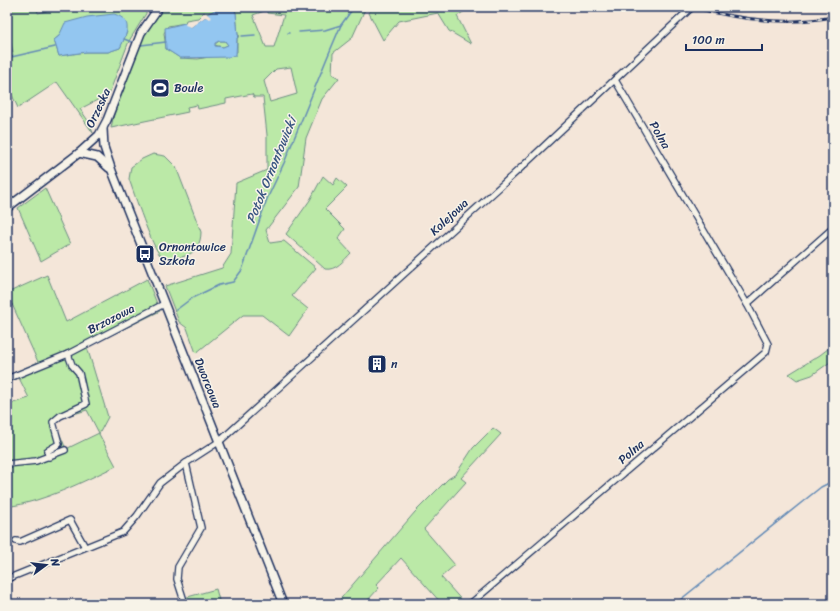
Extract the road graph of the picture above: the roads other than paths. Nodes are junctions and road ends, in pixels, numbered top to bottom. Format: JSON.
{"nodes":[{"id":1,"x":158,"y":7,"type":"edge"},
{"id":2,"x":692,"y":7,"type":"edge"},
{"id":3,"x":615,"y":80,"type":"junction"},
{"id":4,"x":103,"y":129,"type":"junction"},
{"id":5,"x":92,"y":142,"type":"junction"},
{"id":6,"x":104,"y":149,"type":"junction"},
{"id":7,"x":79,"y":153,"type":"junction"},
{"id":8,"x":96,"y":156,"type":"junction"},
{"id":9,"x":112,"y":171,"type":"junction"},
{"id":10,"x":7,"y":208,"type":"edge"},
{"id":11,"x":833,"y":228,"type":"edge"},
{"id":12,"x":164,"y":304,"type":"junction"},
{"id":13,"x":747,"y":304,"type":"junction"},
{"id":14,"x":68,"y":354,"type":"junction"},
{"id":15,"x":7,"y":380,"type":"edge"},
{"id":16,"x":220,"y":441,"type":"junction"},
{"id":17,"x":65,"y":450,"type":"dead end"},
{"id":18,"x":49,"y":457,"type":"junction"},
{"id":19,"x":186,"y":463,"type":"junction"},
{"id":20,"x":7,"y":464,"type":"edge"},
{"id":21,"x":16,"y":541,"type":"dead end"},
{"id":22,"x":85,"y":547,"type":"junction"},
{"id":23,"x":7,"y":579,"type":"edge"},
{"id":24,"x":185,"y":604,"type":"edge"},
{"id":25,"x":283,"y":604,"type":"edge"},
{"id":26,"x":470,"y":604,"type":"edge"}],
"edges":[{"from":1,"to":4,"type":"street","name":"Orzeska"},
{"from":2,"to":3,"type":"street","name":"Kolejowa"},
{"from":3,"to":13,"type":"street","name":"Polna"},
{"from":3,"to":16,"type":"street","name":"Kolejowa"},
{"from":4,"to":5,"type":"street","name":"Orzeska"},
{"from":4,"to":6,"type":"street","name":"Dworcowa"},
{"from":5,"to":6,"type":"street"},
{"from":5,"to":7,"type":"street","name":"Orzeska"},
{"from":5,"to":8,"type":"street"},
{"from":6,"to":8,"type":"street"},
{"from":6,"to":9,"type":"street","name":"Dworcowa"},
{"from":7,"to":8,"type":"street"},
{"from":7,"to":10,"type":"street","name":"Orzeska"},
{"from":8,"to":9,"type":"street","name":"Dworcowa"},
{"from":9,"to":12,"type":"street","name":"Dworcowa"},
{"from":11,"to":13,"type":"street"},
{"from":12,"to":14,"type":"street","name":"Brzozowa"},
{"from":12,"to":16,"type":"street","name":"Dworcowa"},
{"from":13,"to":26,"type":"street","name":"Polna"},
{"from":14,"to":15,"type":"street","name":"Brzozowa"},
{"from":14,"to":18,"type":"street"},
{"from":16,"to":19,"type":"street","name":"Kolejowa"},
{"from":16,"to":25,"type":"street","name":"Dworcowa"},
{"from":17,"to":18,"type":"street"},
{"from":18,"to":20,"type":"street"},
{"from":19,"to":22,"type":"street","name":"Kolejowa"},
{"from":19,"to":24,"type":"street"},
{"from":21,"to":22,"type":"street"},
{"from":22,"to":23,"type":"street","name":"Kolejowa"}]}
